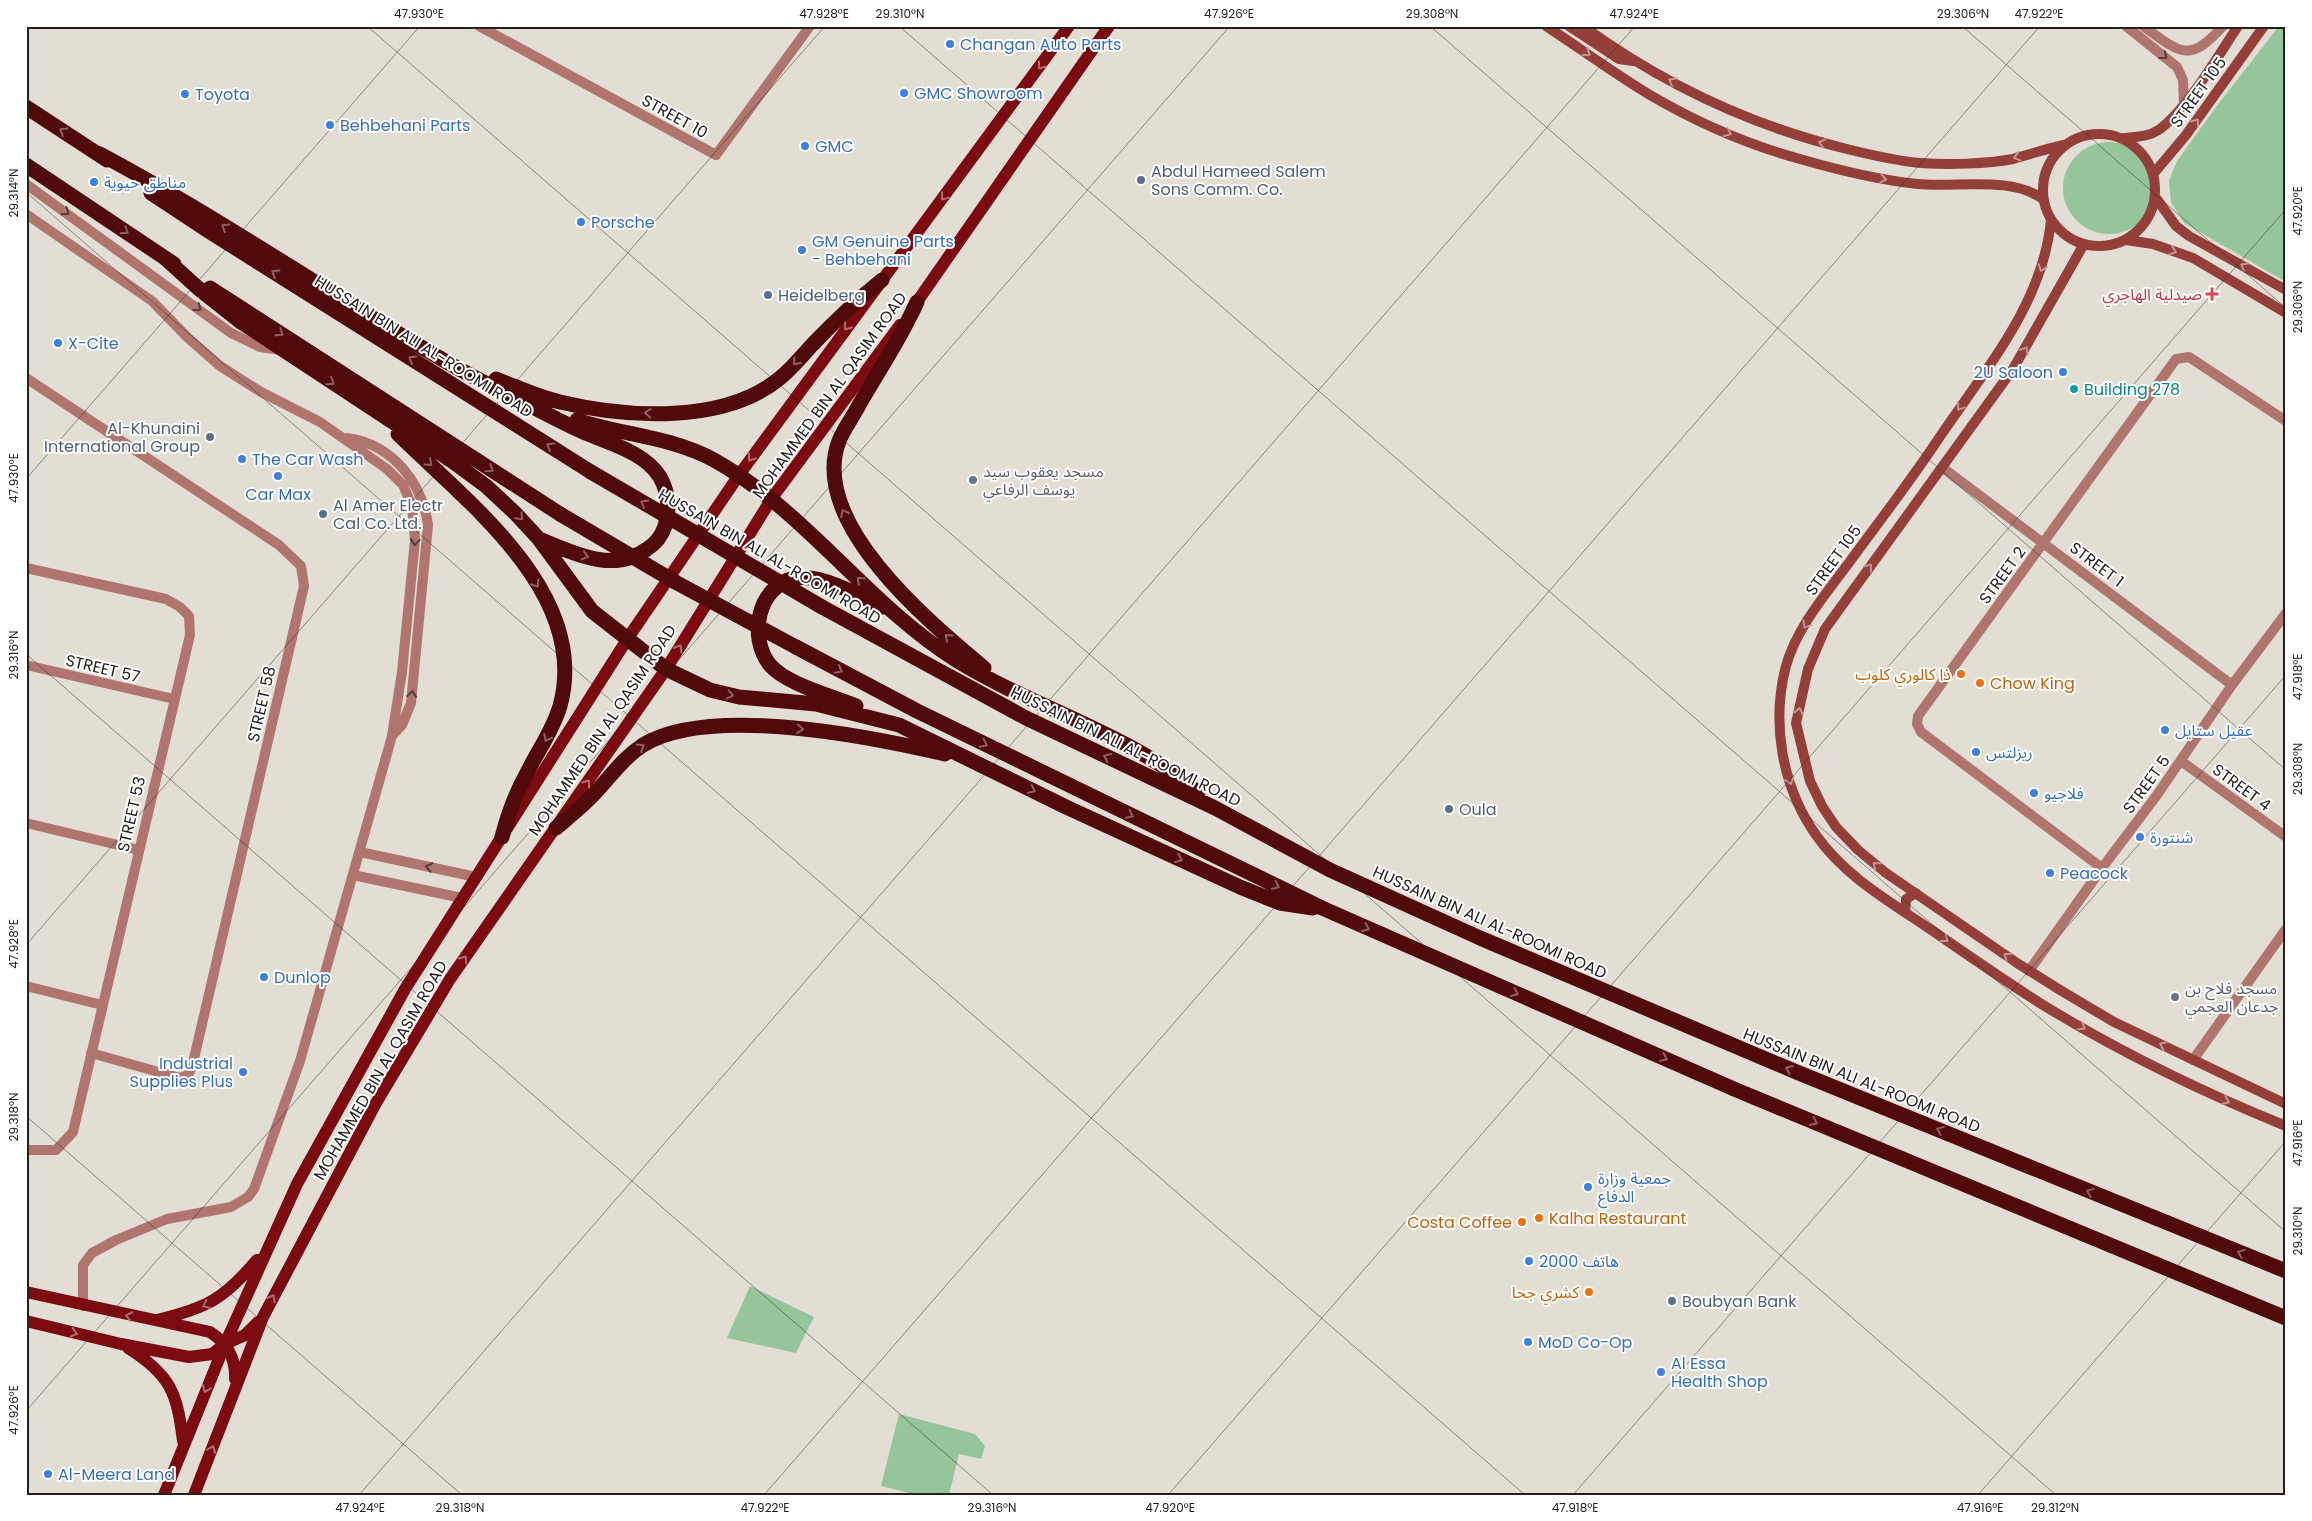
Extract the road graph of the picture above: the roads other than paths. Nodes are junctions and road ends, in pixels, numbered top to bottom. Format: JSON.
{"nodes":[{"id":1,"x":479,"y":26,"type":"edge"},
{"id":2,"x":810,"y":26,"type":"edge"},
{"id":3,"x":1069,"y":26,"type":"edge"},
{"id":4,"x":1111,"y":26,"type":"edge"},
{"id":5,"x":1546,"y":26,"type":"edge"},
{"id":6,"x":1569,"y":26,"type":"edge"},
{"id":7,"x":1583,"y":26,"type":"edge"},
{"id":8,"x":2126,"y":26,"type":"edge"},
{"id":9,"x":2143,"y":26,"type":"edge"},
{"id":10,"x":2224,"y":26,"type":"edge"},
{"id":11,"x":2238,"y":26,"type":"edge"},
{"id":12,"x":2264,"y":26,"type":"edge"},
{"id":13,"x":1637,"y":61,"type":"junction"},
{"id":14,"x":2184,"y":104,"type":"junction"},
{"id":15,"x":26,"y":108,"type":"edge"},
{"id":16,"x":2123,"y":138,"type":"junction"},
{"id":17,"x":2064,"y":145,"type":"junction"},
{"id":18,"x":100,"y":154,"type":"junction"},
{"id":19,"x":26,"y":165,"type":"edge"},
{"id":20,"x":2154,"y":173,"type":"junction"},
{"id":21,"x":26,"y":184,"type":"edge"},
{"id":22,"x":2156,"y":198,"type":"junction"},
{"id":23,"x":2044,"y":200,"type":"junction"},
{"id":24,"x":26,"y":214,"type":"edge"},
{"id":25,"x":2051,"y":220,"type":"junction"},
{"id":26,"x":2126,"y":240,"type":"junction"},
{"id":27,"x":2084,"y":244,"type":"junction"},
{"id":28,"x":166,"y":259,"type":"junction"},
{"id":29,"x":882,"y":280,"type":"junction"},
{"id":30,"x":2286,"y":290,"type":"edge"},
{"id":31,"x":916,"y":302,"type":"junction"},
{"id":32,"x":2286,"y":314,"type":"edge"},
{"id":33,"x":284,"y":350,"type":"junction"},
{"id":34,"x":430,"y":353,"type":"junction"},
{"id":35,"x":26,"y":378,"type":"edge"},
{"id":36,"x":523,"y":402,"type":"junction"},
{"id":37,"x":382,"y":416,"type":"junction"},
{"id":38,"x":2286,"y":421,"type":"edge"},
{"id":39,"x":1943,"y":468,"type":"junction"},
{"id":40,"x":739,"y":475,"type":"junction"},
{"id":41,"x":772,"y":498,"type":"junction"},
{"id":42,"x":539,"y":539,"type":"junction"},
{"id":43,"x":2044,"y":542,"type":"junction"},
{"id":44,"x":26,"y":568,"type":"edge"},
{"id":45,"x":1830,"y":588,"type":"junction"},
{"id":46,"x":1845,"y":600,"type":"junction"},
{"id":47,"x":2286,"y":613,"type":"edge"},
{"id":48,"x":896,"y":614,"type":"junction"},
{"id":49,"x":628,"y":638,"type":"junction"},
{"id":50,"x":26,"y":666,"type":"edge"},
{"id":51,"x":666,"y":670,"type":"junction"},
{"id":52,"x":2232,"y":685,"type":"junction"},
{"id":53,"x":1012,"y":691,"type":"junction"},
{"id":54,"x":174,"y":699,"type":"junction"},
{"id":55,"x":899,"y":725,"type":"junction"},
{"id":56,"x":972,"y":761,"type":"junction"},
{"id":57,"x":2181,"y":761,"type":"junction"},
{"id":58,"x":1215,"y":808,"type":"junction"},
{"id":59,"x":26,"y":823,"type":"edge"},
{"id":60,"x":556,"y":828,"type":"junction"},
{"id":61,"x":2286,"y":837,"type":"edge"},
{"id":62,"x":502,"y":838,"type":"junction"},
{"id":63,"x":138,"y":850,"type":"junction"},
{"id":64,"x":360,"y":852,"type":"junction"},
{"id":65,"x":2102,"y":868,"type":"junction"},
{"id":66,"x":353,"y":875,"type":"junction"},
{"id":67,"x":476,"y":877,"type":"junction"},
{"id":68,"x":1916,"y":893,"type":"junction"},
{"id":69,"x":462,"y":898,"type":"junction"},
{"id":70,"x":1322,"y":908,"type":"junction"},
{"id":71,"x":1905,"y":912,"type":"junction"},
{"id":72,"x":2286,"y":929,"type":"edge"},
{"id":73,"x":2028,"y":971,"type":"junction"},
{"id":74,"x":26,"y":986,"type":"edge"},
{"id":75,"x":102,"y":1004,"type":"junction"},
{"id":76,"x":91,"y":1053,"type":"junction"},
{"id":77,"x":2193,"y":1060,"type":"junction"},
{"id":78,"x":2286,"y":1104,"type":"edge"},
{"id":79,"x":2286,"y":1126,"type":"edge"},
{"id":80,"x":26,"y":1150,"type":"edge"},
{"id":81,"x":267,"y":1248,"type":"junction"},
{"id":82,"x":2286,"y":1271,"type":"edge"},
{"id":83,"x":26,"y":1292,"type":"edge"},
{"id":84,"x":83,"y":1306,"type":"junction"},
{"id":85,"x":263,"y":1317,"type":"junction"},
{"id":86,"x":2286,"y":1318,"type":"edge"},
{"id":87,"x":26,"y":1321,"type":"edge"},
{"id":88,"x":152,"y":1321,"type":"junction"},
{"id":89,"x":121,"y":1344,"type":"junction"},
{"id":90,"x":225,"y":1344,"type":"junction"},
{"id":91,"x":235,"y":1386,"type":"junction"},
{"id":92,"x":183,"y":1444,"type":"junction"},
{"id":93,"x":164,"y":1495,"type":"edge"},
{"id":94,"x":194,"y":1495,"type":"edge"}],
"edges":[{"from":1,"to":2,"type":"street","name":"STREET 10"},
{"from":3,"to":29,"type":"main road","name":"MOHAMMED BIN AL QASIM ROAD","one_way":true},
{"from":4,"to":31,"type":"main road","name":"MOHAMMED BIN AL QASIM ROAD"},
{"from":5,"to":23,"type":"street","one_way":true},
{"from":6,"to":13,"type":"street"},
{"from":7,"to":13,"type":"street"},
{"from":8,"to":14,"type":"street","one_way":true},
{"from":9,"to":10,"type":"street"},
{"from":11,"to":14,"type":"street","name":"STREET 105"},
{"from":20,"to":12,"type":"street","name":"STREET 105","one_way":true},
{"from":17,"to":13,"type":"street","one_way":true},
{"from":14,"to":16,"type":"street","name":"STREET 105"},
{"from":18,"to":15,"type":"highway","name":"HUSSAIN BIN ALI AL-ROOMI ROAD","one_way":true},
{"from":16,"to":17,"type":"street"},
{"from":16,"to":20,"type":"street"},
{"from":17,"to":23,"type":"street"},
{"from":34,"to":18,"type":"highway","one_way":true},
{"from":58,"to":18,"type":"highway","name":"HUSSAIN BIN ALI AL-ROOMI ROAD","one_way":true,"bridge":true},
{"from":19,"to":28,"type":"highway","one_way":true},
{"from":20,"to":22,"type":"street"},
{"from":21,"to":33,"type":"street","one_way":true},
{"from":22,"to":26,"type":"street"},
{"from":30,"to":22,"type":"street","one_way":true},
{"from":23,"to":25,"type":"street"},
{"from":24,"to":64,"type":"street"},
{"from":25,"to":27,"type":"street"},
{"from":25,"to":45,"type":"street","name":"STREET 105","one_way":true},
{"from":26,"to":27,"type":"street"},
{"from":26,"to":32,"type":"street","one_way":true},
{"from":39,"to":27,"type":"street","name":"STREET 105","one_way":true},
{"from":28,"to":33,"type":"highway"},
{"from":28,"to":70,"type":"highway","one_way":true,"bridge":true},
{"from":29,"to":34,"type":"highway","one_way":true},
{"from":29,"to":40,"type":"main road","name":"MOHAMMED BIN AL QASIM ROAD","one_way":true},
{"from":31,"to":41,"type":"main road","name":"MOHAMMED BIN AL QASIM ROAD"},
{"from":53,"to":31,"type":"highway","one_way":true},
{"from":33,"to":37,"type":"highway","one_way":true},
{"from":34,"to":36,"type":"highway"},
{"from":35,"to":76,"type":"street","name":"STREET 58"},
{"from":36,"to":40,"type":"highway"},
{"from":42,"to":36,"type":"highway","one_way":true},
{"from":37,"to":42,"type":"highway","one_way":true},
{"from":37,"to":62,"type":"highway","one_way":true},
{"from":38,"to":43,"type":"street","name":"STREET 2"},
{"from":39,"to":43,"type":"street","name":"STREET 1"},
{"from":46,"to":39,"type":"street","name":"STREET 105","one_way":true},
{"from":40,"to":41,"type":"highway"},
{"from":40,"to":49,"type":"main road","name":"MOHAMMED BIN AL QASIM ROAD"},
{"from":48,"to":41,"type":"highway","one_way":true},
{"from":51,"to":41,"type":"main road","name":"MOHAMMED BIN AL QASIM ROAD","one_way":true},
{"from":42,"to":49,"type":"highway"},
{"from":43,"to":52,"type":"street","name":"STREET 1"},
{"from":43,"to":65,"type":"street","name":"STREET 2"},
{"from":44,"to":54,"type":"street","name":"STREET 53"},
{"from":45,"to":46,"type":"street"},
{"from":45,"to":71,"type":"street","name":"STREET 105","one_way":true},
{"from":68,"to":46,"type":"street","name":"STREET 105","one_way":true},
{"from":47,"to":52,"type":"street","name":"STREET 5"},
{"from":48,"to":53,"type":"highway"},
{"from":48,"to":55,"type":"highway"},
{"from":49,"to":51,"type":"highway"},
{"from":49,"to":62,"type":"main road","name":"MOHAMMED BIN AL QASIM ROAD"},
{"from":50,"to":54,"type":"street","name":"STREET 57"},
{"from":51,"to":55,"type":"highway","one_way":true},
{"from":60,"to":51,"type":"main road","name":"MOHAMMED BIN AL QASIM ROAD","one_way":true},
{"from":52,"to":57,"type":"street","name":"STREET 5"},
{"from":53,"to":58,"type":"highway"},
{"from":54,"to":63,"type":"street","name":"STREET 53"},
{"from":55,"to":56,"type":"highway"},
{"from":60,"to":56,"type":"highway","one_way":true},
{"from":56,"to":70,"type":"highway","one_way":true},
{"from":57,"to":61,"type":"street","name":"STREET 4"},
{"from":57,"to":65,"type":"street","name":"STREET 5"},
{"from":82,"to":58,"type":"highway","name":"HUSSAIN BIN ALI AL-ROOMI ROAD","one_way":true},
{"from":59,"to":63,"type":"street"},
{"from":85,"to":60,"type":"main road","name":"MOHAMMED BIN AL QASIM ROAD","one_way":true},
{"from":62,"to":67,"type":"main road","name":"MOHAMMED BIN AL QASIM ROAD"},
{"from":63,"to":75,"type":"street","name":"STREET 53"},
{"from":64,"to":66,"type":"street"},
{"from":67,"to":64,"type":"street","one_way":true},
{"from":65,"to":73,"type":"street","name":"STREET 5"},
{"from":66,"to":69,"type":"street"},
{"from":66,"to":84,"type":"street"},
{"from":67,"to":69,"type":"main road","name":"MOHAMMED BIN AL QASIM ROAD"},
{"from":68,"to":71,"type":"street"},
{"from":73,"to":68,"type":"street","name":"STREET 105","one_way":true},
{"from":69,"to":81,"type":"main road","name":"MOHAMMED BIN AL QASIM ROAD"},
{"from":70,"to":86,"type":"highway","one_way":true},
{"from":71,"to":79,"type":"street","name":"STREET 105","one_way":true},
{"from":72,"to":77,"type":"street"},
{"from":77,"to":73,"type":"street","name":"STREET 105","one_way":true},
{"from":74,"to":75,"type":"street"},
{"from":75,"to":76,"type":"street","name":"STREET 53"},
{"from":76,"to":80,"type":"street","name":"STREET 53"},
{"from":77,"to":78,"type":"street","name":"STREET 105"},
{"from":81,"to":88,"type":"main road","one_way":true},
{"from":81,"to":90,"type":"main road","name":"MOHAMMED BIN AL QASIM ROAD"},
{"from":83,"to":84,"type":"main road"},
{"from":88,"to":84,"type":"main road","one_way":true},
{"from":85,"to":90,"type":"main road"},
{"from":85,"to":91,"type":"main road","name":"MOHAMMED BIN AL QASIM ROAD"},
{"from":87,"to":89,"type":"main road","one_way":true},
{"from":88,"to":90,"type":"main road"},
{"from":89,"to":90,"type":"main road"},
{"from":89,"to":92,"type":"main road"},
{"from":90,"to":91,"type":"main road"},
{"from":90,"to":92,"type":"main road","name":"MOHAMMED BIN AL QASIM ROAD","one_way":true},
{"from":94,"to":91,"type":"main road","name":"MOHAMMED BIN AL QASIM ROAD","one_way":true},
{"from":92,"to":93,"type":"main road","name":"MOHAMMED BIN AL QASIM ROAD"}]}
